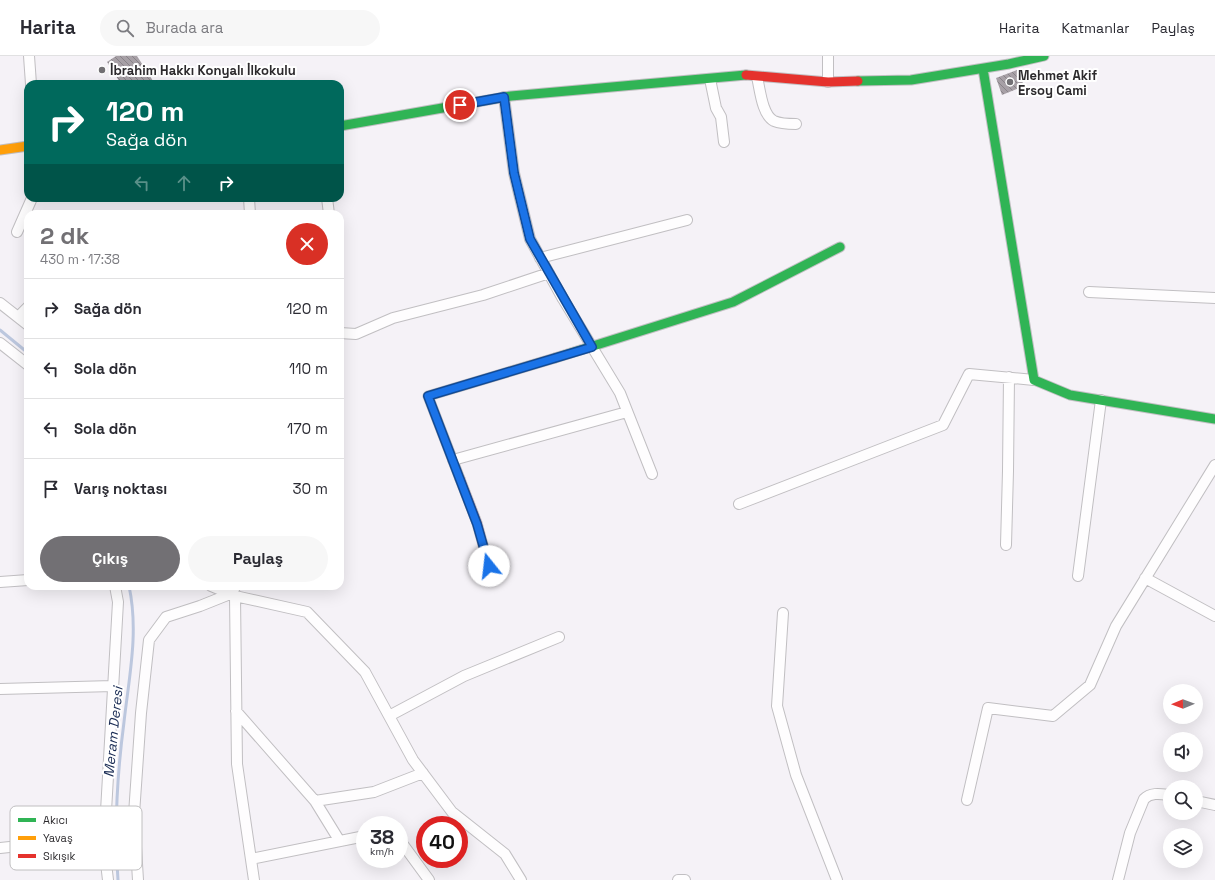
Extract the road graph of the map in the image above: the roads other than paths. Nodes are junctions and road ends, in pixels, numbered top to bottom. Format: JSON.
{"nodes":[{"id":1,"x":29,"y":56,"type":"edge"},
{"id":2,"x":828,"y":56,"type":"edge"},
{"id":3,"x":1044,"y":56,"type":"edge"},
{"id":4,"x":983,"y":69,"type":"junction"},
{"id":5,"x":757,"y":77,"type":"junction"},
{"id":6,"x":710,"y":79,"type":"junction"},
{"id":7,"x":31,"y":80,"type":"edge"},
{"id":8,"x":828,"y":82,"type":"junction"},
{"id":9,"x":504,"y":97,"type":"junction"},
{"id":10,"x":796,"y":124,"type":"dead end"},
{"id":11,"x":344,"y":125,"type":"edge"},
{"id":12,"x":724,"y":142,"type":"dead end"},
{"id":13,"x":24,"y":147,"type":"edge"},
{"id":14,"x":0,"y":150,"type":"edge"},
{"id":15,"x":24,"y":216,"type":"edge"},
{"id":16,"x":687,"y":220,"type":"dead end"},
{"id":17,"x":17,"y":232,"type":"dead end"},
{"id":18,"x":840,"y":247,"type":"dead end"},
{"id":19,"x":540,"y":258,"type":"junction"},
{"id":20,"x":549,"y":273,"type":"junction"},
{"id":21,"x":1089,"y":292,"type":"dead end"},
{"id":22,"x":1215,"y":298,"type":"edge"},
{"id":23,"x":0,"y":303,"type":"edge"},
{"id":24,"x":24,"y":311,"type":"edge"},
{"id":25,"x":18,"y":317,"type":"junction"},
{"id":26,"x":24,"y":322,"type":"edge"},
{"id":27,"x":344,"y":333,"type":"edge"},
{"id":28,"x":0,"y":343,"type":"edge"},
{"id":29,"x":592,"y":347,"type":"junction"},
{"id":30,"x":24,"y":362,"type":"edge"},
{"id":31,"x":1009,"y":378,"type":"junction"},
{"id":32,"x":1034,"y":380,"type":"junction"},
{"id":33,"x":1101,"y":400,"type":"junction"},
{"id":34,"x":627,"y":412,"type":"junction"},
{"id":35,"x":1215,"y":419,"type":"edge"},
{"id":36,"x":452,"y":460,"type":"junction"},
{"id":37,"x":1215,"y":465,"type":"edge"},
{"id":38,"x":652,"y":474,"type":"dead end"},
{"id":39,"x":739,"y":504,"type":"dead end"},
{"id":40,"x":1006,"y":545,"type":"dead end"},
{"id":41,"x":489,"y":566,"type":"dead end"},
{"id":42,"x":1078,"y":576,"type":"dead end"},
{"id":43,"x":1145,"y":578,"type":"junction"},
{"id":44,"x":24,"y":580,"type":"edge"},
{"id":45,"x":0,"y":582,"type":"edge"},
{"id":46,"x":116,"y":590,"type":"edge"},
{"id":47,"x":233,"y":592,"type":"edge"},
{"id":48,"x":783,"y":613,"type":"dead end"},
{"id":49,"x":1215,"y":616,"type":"edge"},
{"id":50,"x":558,"y":637,"type":"dead end"},
{"id":51,"x":113,"y":686,"type":"junction"},
{"id":52,"x":0,"y":689,"type":"edge"},
{"id":53,"x":236,"y":711,"type":"junction"},
{"id":54,"x":389,"y":716,"type":"junction"},
{"id":55,"x":423,"y":773,"type":"junction"},
{"id":56,"x":1163,"y":795,"type":"edge"},
{"id":57,"x":967,"y":800,"type":"dead end"},
{"id":58,"x":315,"y":801,"type":"junction"},
{"id":59,"x":1203,"y":802,"type":"edge"},
{"id":60,"x":1215,"y":805,"type":"edge"},
{"id":61,"x":106,"y":806,"type":"edge"},
{"id":62,"x":135,"y":806,"type":"edge"},
{"id":63,"x":356,"y":837,"type":"edge"},
{"id":64,"x":339,"y":840,"type":"junction"},
{"id":65,"x":10,"y":847,"type":"edge"},
{"id":66,"x":0,"y":848,"type":"edge"},
{"id":67,"x":408,"y":851,"type":"edge"},
{"id":68,"x":251,"y":859,"type":"junction"},
{"id":69,"x":107,"y":870,"type":"edge"},
{"id":70,"x":137,"y":870,"type":"edge"},
{"id":71,"x":108,"y":880,"type":"edge"},
{"id":72,"x":138,"y":880,"type":"edge"},
{"id":73,"x":254,"y":880,"type":"edge"},
{"id":74,"x":429,"y":880,"type":"edge"},
{"id":75,"x":521,"y":880,"type":"edge"},
{"id":76,"x":678,"y":880,"type":"edge"},
{"id":77,"x":684,"y":880,"type":"edge"},
{"id":78,"x":837,"y":880,"type":"edge"},
{"id":79,"x":1118,"y":880,"type":"edge"}],
"edges":[{"from":1,"to":7,"type":"street"},
{"from":2,"to":8,"type":"street"},
{"from":3,"to":4,"type":"street"},
{"from":4,"to":8,"type":"street"},
{"from":4,"to":32,"type":"street"},
{"from":5,"to":6,"type":"street"},
{"from":5,"to":8,"type":"street"},
{"from":5,"to":10,"type":"street"},
{"from":6,"to":9,"type":"street"},
{"from":6,"to":12,"type":"street"},
{"from":9,"to":11,"type":"street"},
{"from":9,"to":19,"type":"street"},
{"from":13,"to":14,"type":"street"},
{"from":15,"to":17,"type":"street"},
{"from":16,"to":19,"type":"street"},
{"from":18,"to":29,"type":"street"},
{"from":19,"to":20,"type":"street"},
{"from":20,"to":27,"type":"street"},
{"from":20,"to":29,"type":"street"},
{"from":21,"to":22,"type":"street"},
{"from":23,"to":25,"type":"street"},
{"from":24,"to":25,"type":"street"},
{"from":25,"to":26,"type":"street"},
{"from":28,"to":30,"type":"street"},
{"from":29,"to":34,"type":"street"},
{"from":29,"to":36,"type":"street"},
{"from":31,"to":32,"type":"street"},
{"from":31,"to":39,"type":"street"},
{"from":31,"to":40,"type":"street"},
{"from":32,"to":33,"type":"street"},
{"from":33,"to":35,"type":"street"},
{"from":33,"to":42,"type":"street"},
{"from":34,"to":36,"type":"street"},
{"from":34,"to":38,"type":"street"},
{"from":36,"to":41,"type":"street"},
{"from":37,"to":43,"type":"street"},
{"from":43,"to":49,"type":"street"},
{"from":43,"to":57,"type":"street"},
{"from":44,"to":45,"type":"street"},
{"from":46,"to":51,"type":"street"},
{"from":47,"to":53,"type":"street"},
{"from":47,"to":54,"type":"street"},
{"from":47,"to":62,"type":"street"},
{"from":48,"to":78,"type":"street"},
{"from":50,"to":54,"type":"street"},
{"from":51,"to":52,"type":"street"},
{"from":51,"to":61,"type":"street"},
{"from":53,"to":58,"type":"street"},
{"from":53,"to":68,"type":"street"},
{"from":54,"to":55,"type":"street"},
{"from":55,"to":58,"type":"street"},
{"from":55,"to":75,"type":"street"},
{"from":56,"to":79,"type":"street"},
{"from":58,"to":64,"type":"street"},
{"from":59,"to":60,"type":"street"},
{"from":63,"to":64,"type":"street"},
{"from":64,"to":68,"type":"street"},
{"from":65,"to":66,"type":"street"},
{"from":67,"to":74,"type":"street"},
{"from":68,"to":73,"type":"street"},
{"from":69,"to":71,"type":"street"},
{"from":70,"to":72,"type":"street"},
{"from":76,"to":77,"type":"street"}]}
